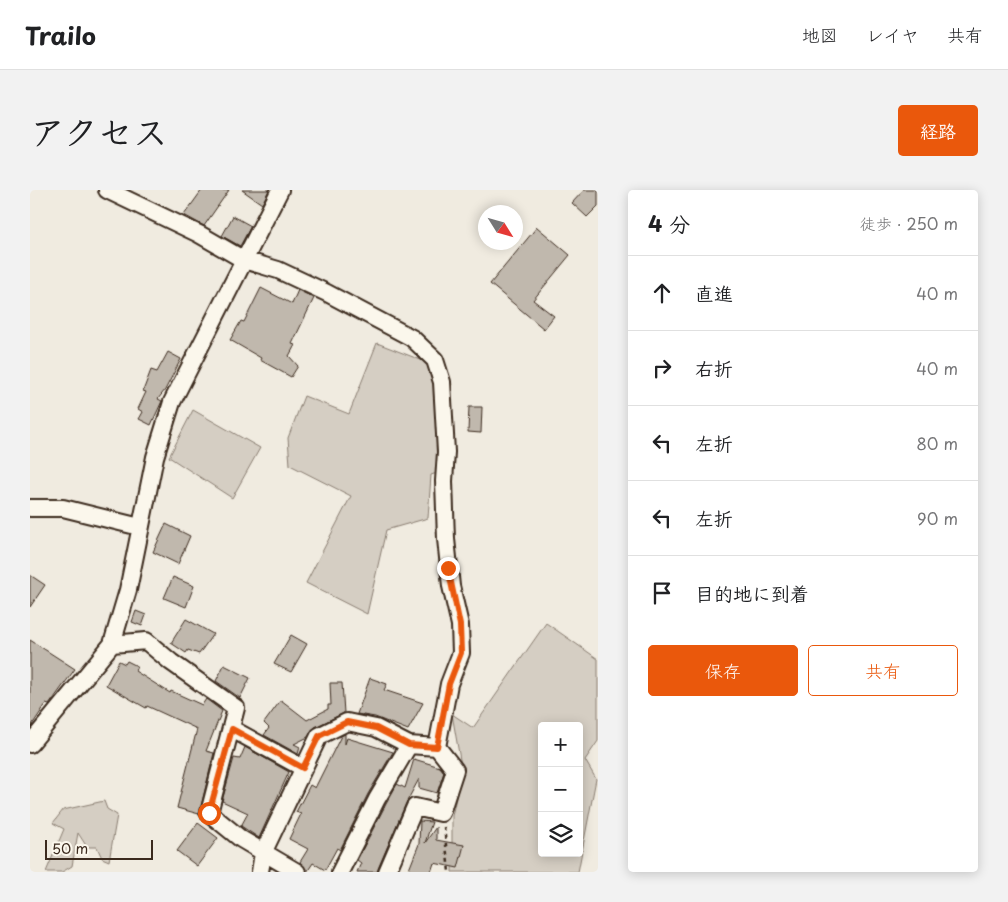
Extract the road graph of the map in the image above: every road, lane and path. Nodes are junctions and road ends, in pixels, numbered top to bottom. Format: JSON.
{"nodes":[{"id":1,"x":107,"y":190,"type":"edge"},
{"id":2,"x":280,"y":190,"type":"edge"},
{"id":3,"x":244,"y":260,"type":"junction"},
{"id":4,"x":30,"y":508,"type":"edge"},
{"id":5,"x":140,"y":528,"type":"junction"},
{"id":6,"x":112,"y":644,"type":"junction"},
{"id":7,"x":232,"y":729,"type":"junction"},
{"id":8,"x":30,"y":744,"type":"edge"},
{"id":9,"x":409,"y":745,"type":"junction"},
{"id":10,"x":437,"y":747,"type":"junction"},
{"id":11,"x":303,"y":768,"type":"junction"},
{"id":12,"x":441,"y":813,"type":"junction"},
{"id":13,"x":263,"y":853,"type":"junction"},
{"id":14,"x":260,"y":872,"type":"edge"},
{"id":15,"x":297,"y":872,"type":"edge"},
{"id":16,"x":340,"y":872,"type":"edge"},
{"id":17,"x":387,"y":872,"type":"edge"},
{"id":18,"x":449,"y":872,"type":"edge"}],
"edges":[{"from":1,"to":3,"type":"street"},
{"from":2,"to":3,"type":"street"},
{"from":3,"to":5,"type":"street"},
{"from":3,"to":10,"type":"street"},
{"from":4,"to":5,"type":"street"},
{"from":5,"to":6,"type":"street"},
{"from":6,"to":7,"type":"street"},
{"from":6,"to":8,"type":"street"},
{"from":7,"to":11,"type":"street"},
{"from":7,"to":13,"type":"street"},
{"from":9,"to":10,"type":"street"},
{"from":9,"to":11,"type":"street"},
{"from":9,"to":16,"type":"street"},
{"from":10,"to":12,"type":"street"},
{"from":11,"to":13,"type":"street"},
{"from":12,"to":17,"type":"street"},
{"from":12,"to":18,"type":"path"},
{"from":13,"to":14,"type":"street"},
{"from":13,"to":15,"type":"street"}]}
